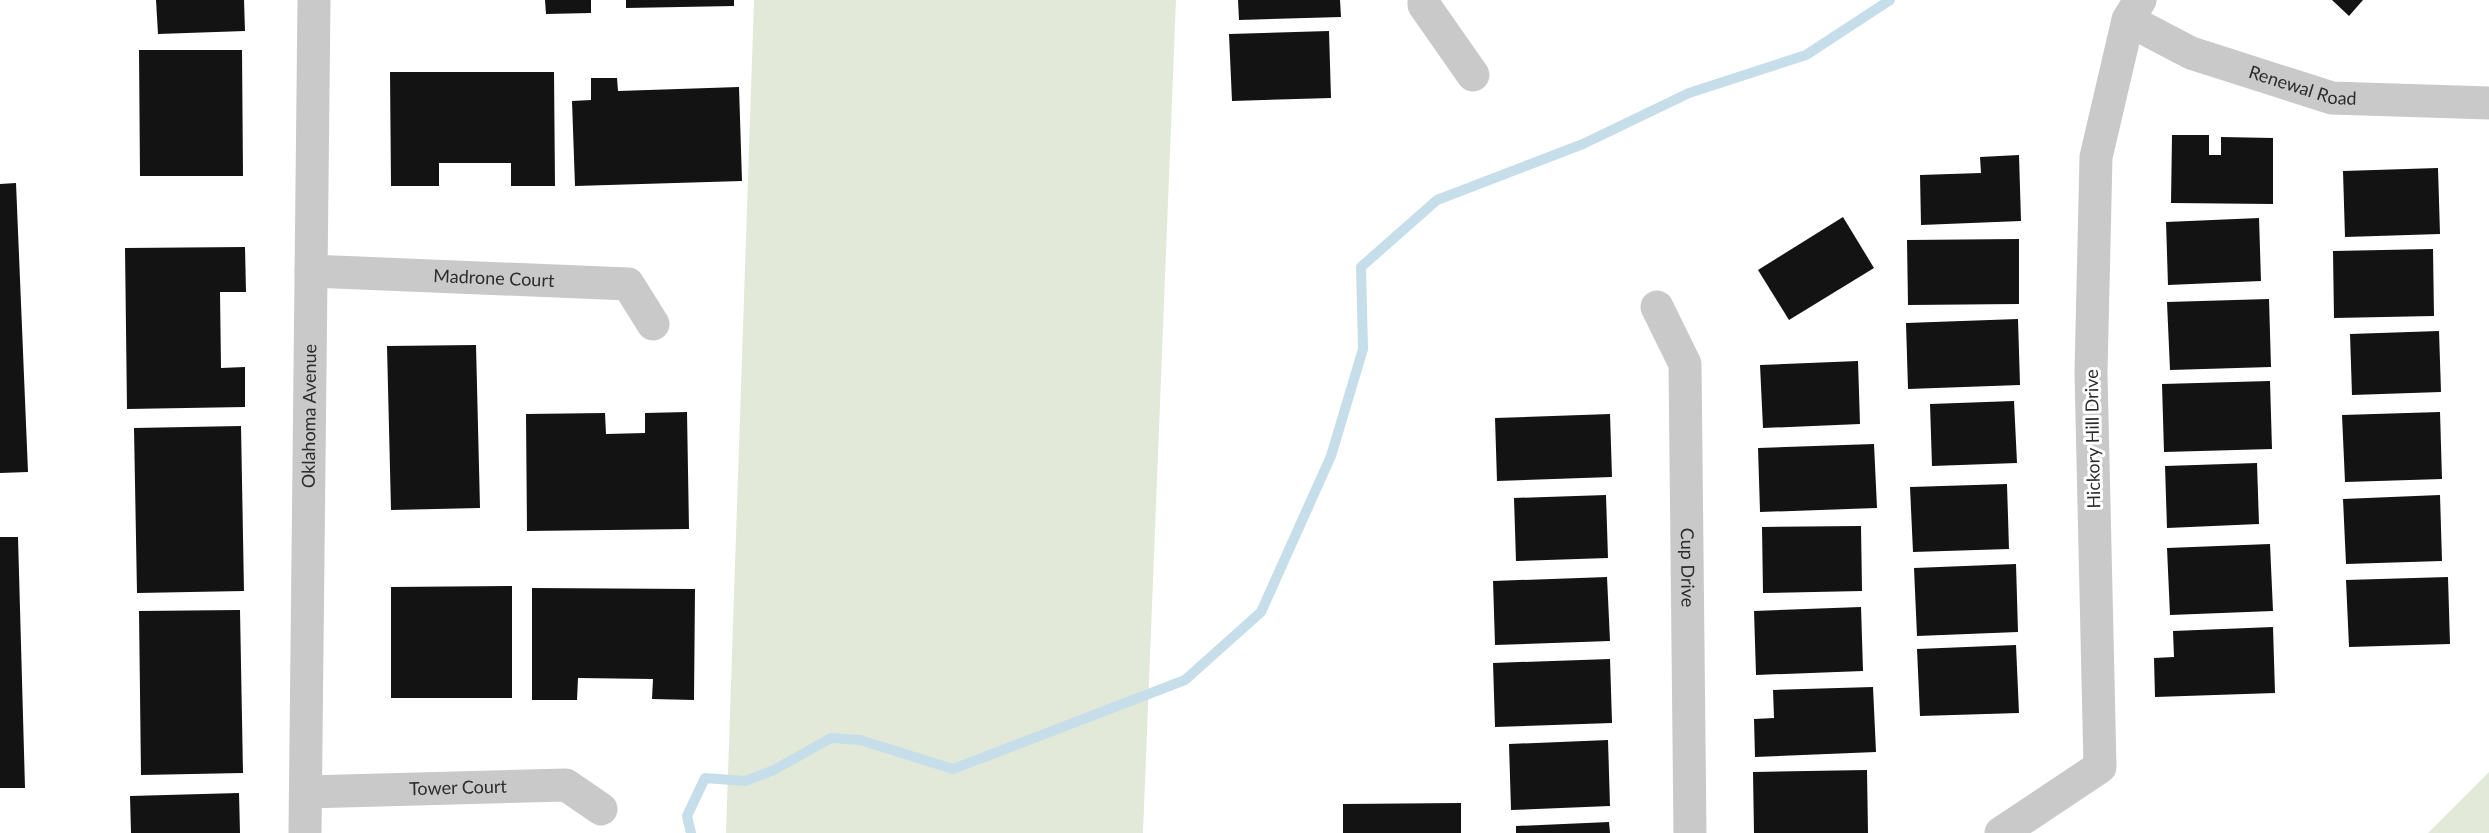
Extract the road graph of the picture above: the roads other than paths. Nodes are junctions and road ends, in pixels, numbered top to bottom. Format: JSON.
{"nodes":[{"id":1,"x":314,"y":0,"type":"edge"},
{"id":2,"x":1424,"y":0,"type":"edge"},
{"id":3,"x":2134,"y":10,"type":"edge"},
{"id":4,"x":1473,"y":75,"type":"dead end"},
{"id":5,"x":2489,"y":103,"type":"edge"},
{"id":6,"x":311,"y":272,"type":"junction"},
{"id":7,"x":1657,"y":307,"type":"dead end"},
{"id":8,"x":653,"y":324,"type":"dead end"},
{"id":9,"x":306,"y":792,"type":"junction"},
{"id":10,"x":601,"y":809,"type":"dead end"},
{"id":11,"x":305,"y":833,"type":"edge"},
{"id":12,"x":1690,"y":833,"type":"edge"},
{"id":13,"x":2001,"y":833,"type":"edge"}],
"edges":[{"from":1,"to":6,"type":"street","name":"Oklahoma Avenue"},
{"from":2,"to":4,"type":"street"},
{"from":3,"to":5,"type":"street","name":"Renewal Road"},
{"from":3,"to":13,"type":"street","name":"Hickory Hill Drive"},
{"from":6,"to":8,"type":"street","name":"Madrone Court"},
{"from":6,"to":9,"type":"street","name":"Oklahoma Avenue"},
{"from":7,"to":12,"type":"street","name":"Cup Drive"},
{"from":9,"to":10,"type":"street","name":"Tower Court"},
{"from":9,"to":11,"type":"street","name":"Oklahoma Avenue"}]}
